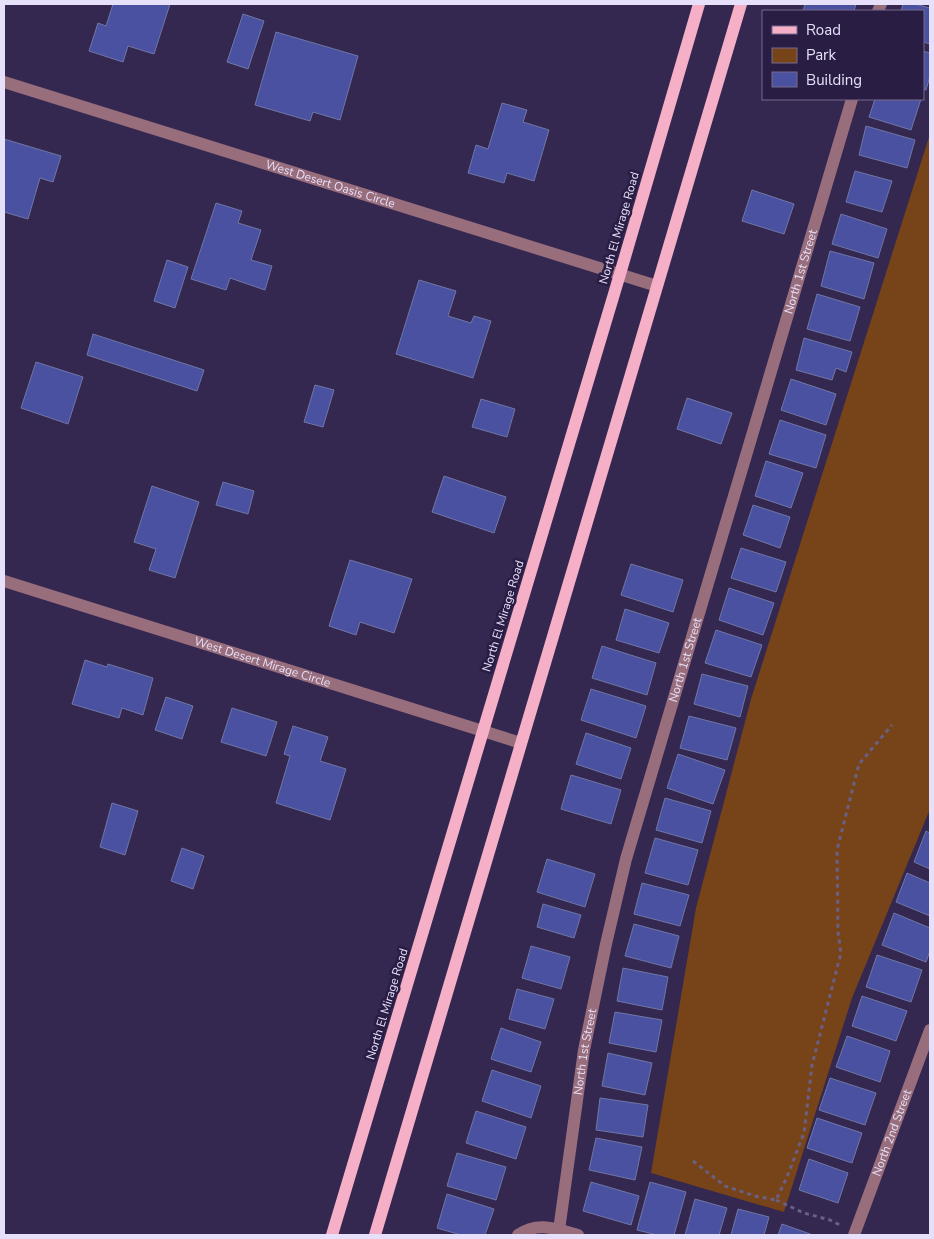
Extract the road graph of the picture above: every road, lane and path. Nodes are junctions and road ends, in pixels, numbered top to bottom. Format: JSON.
{"nodes":[{"id":1,"x":699,"y":4,"type":"edge"},
{"id":2,"x":741,"y":4,"type":"edge"},
{"id":3,"x":4,"y":82,"type":"edge"},
{"id":4,"x":852,"y":100,"type":"edge"},
{"id":5,"x":620,"y":274,"type":"junction"},
{"id":6,"x":658,"y":286,"type":"junction"},
{"id":7,"x":4,"y":581,"type":"edge"},
{"id":8,"x":892,"y":725,"type":"dead end"},
{"id":9,"x":483,"y":731,"type":"junction"},
{"id":10,"x":521,"y":743,"type":"junction"},
{"id":11,"x":930,"y":1030,"type":"edge"},
{"id":12,"x":693,"y":1162,"type":"dead end"},
{"id":13,"x":776,"y":1200,"type":"junction"},
{"id":14,"x":560,"y":1230,"type":"junction"},
{"id":15,"x":855,"y":1234,"type":"edge"},
{"id":16,"x":332,"y":1235,"type":"edge"},
{"id":17,"x":375,"y":1235,"type":"edge"},
{"id":18,"x":518,"y":1235,"type":"edge"},
{"id":19,"x":578,"y":1235,"type":"edge"}],
"edges":[{"from":1,"to":5,"type":"main road","name":"North El Mirage Road"},
{"from":2,"to":6,"type":"main road"},
{"from":3,"to":5,"type":"street","name":"West Desert Oasis Circle"},
{"from":4,"to":14,"type":"street","name":"North 1st Street"},
{"from":5,"to":6,"type":"street","name":"West Desert Oasis Circle"},
{"from":5,"to":9,"type":"main road","name":"North El Mirage Road"},
{"from":6,"to":10,"type":"main road"},
{"from":7,"to":9,"type":"street","name":"West Desert Mirage Circle"},
{"from":8,"to":13,"type":"path"},
{"from":9,"to":10,"type":"street","name":"West Desert Mirage Circle"},
{"from":9,"to":16,"type":"main road","name":"North El Mirage Road"},
{"from":10,"to":17,"type":"main road"},
{"from":11,"to":15,"type":"street","name":"North 2nd Street"},
{"from":12,"to":13,"type":"path"},
{"from":13,"to":15,"type":"path"},
{"from":14,"to":18,"type":"street"},
{"from":14,"to":19,"type":"street"}]}
